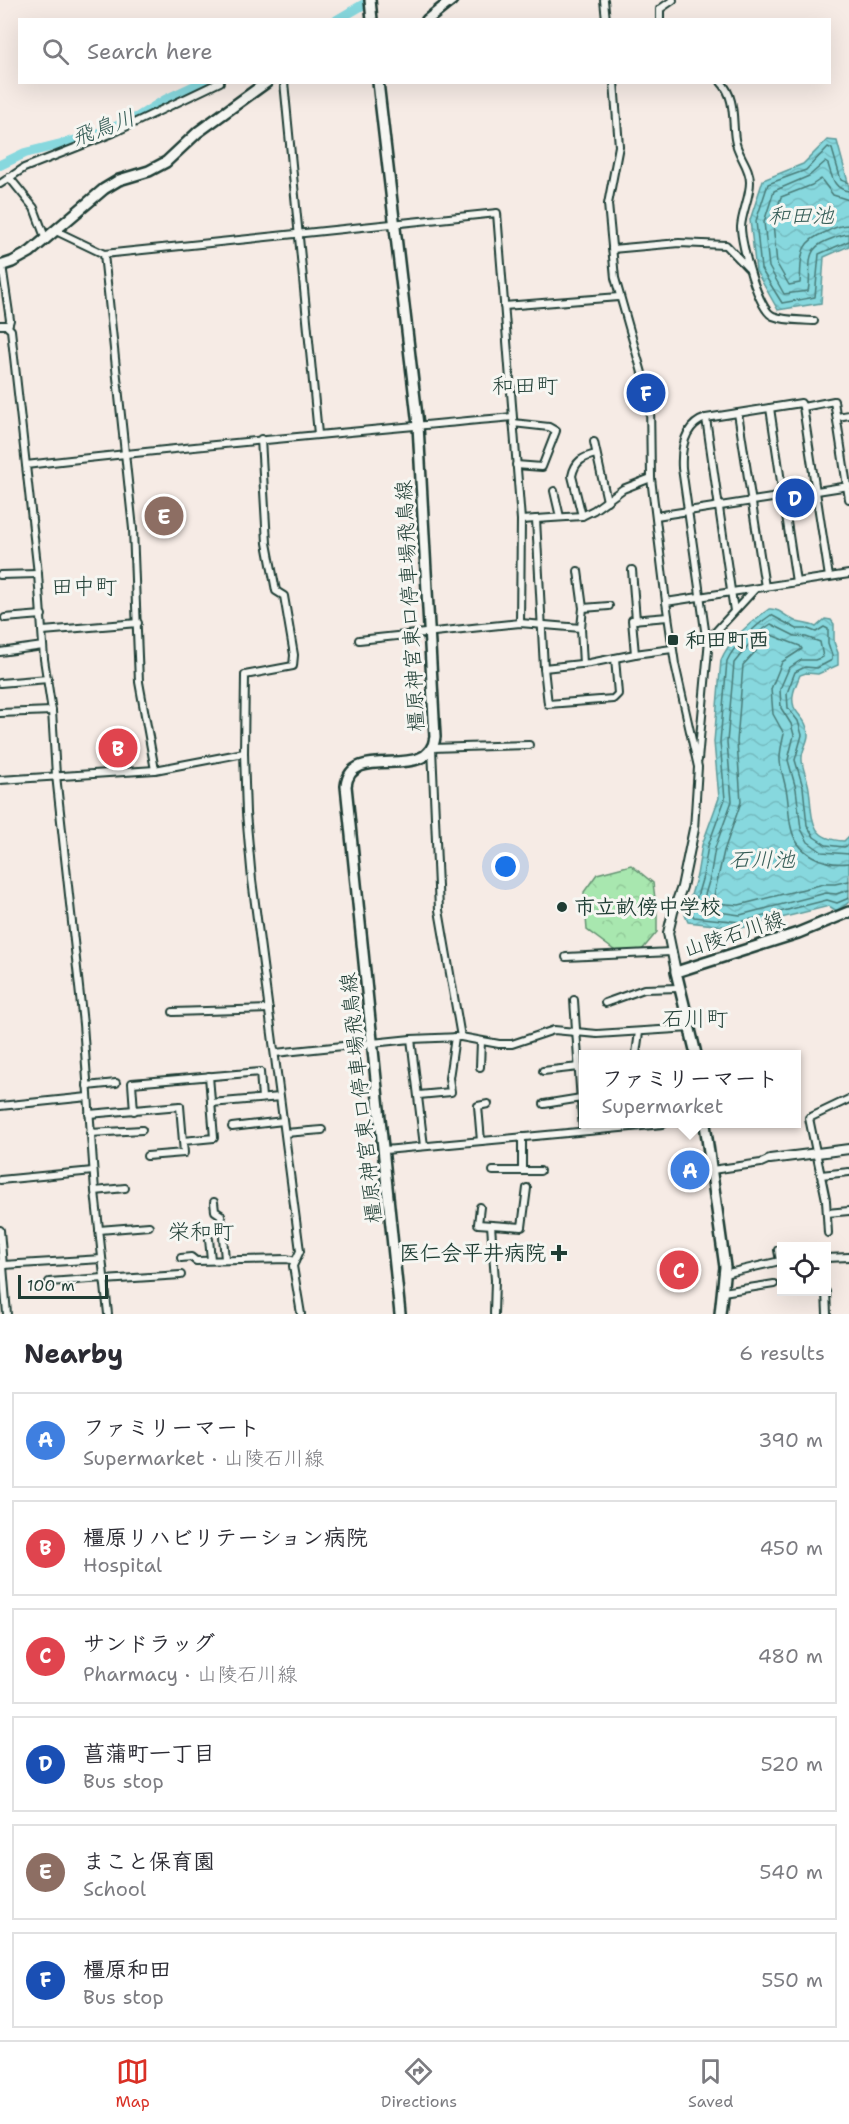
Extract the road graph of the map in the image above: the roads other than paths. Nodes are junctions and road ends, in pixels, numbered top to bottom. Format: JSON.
{"nodes":[{"id":1,"x":370,"y":0,"type":"edge"},
{"id":2,"x":452,"y":0,"type":"edge"},
{"id":3,"x":604,"y":0,"type":"edge"},
{"id":4,"x":673,"y":0,"type":"edge"},
{"id":5,"x":371,"y":17,"type":"edge"},
{"id":6,"x":430,"y":18,"type":"edge"},
{"id":7,"x":606,"y":18,"type":"edge"},
{"id":8,"x":660,"y":18,"type":"edge"},
{"id":9,"x":216,"y":84,"type":"edge"},
{"id":10,"x":264,"y":84,"type":"edge"},
{"id":11,"x":284,"y":84,"type":"edge"},
{"id":12,"x":378,"y":84,"type":"edge"},
{"id":13,"x":614,"y":84,"type":"edge"},
{"id":14,"x":722,"y":84,"type":"edge"},
{"id":15,"x":8,"y":177,"type":"junction"},
{"id":16,"x":0,"y":183,"type":"edge"},
{"id":17,"x":395,"y":223,"type":"junction"},
{"id":18,"x":56,"y":231,"type":"junction"},
{"id":19,"x":300,"y":233,"type":"junction"},
{"id":20,"x":46,"y":240,"type":"junction"},
{"id":21,"x":612,"y":249,"type":"junction"},
{"id":22,"x":104,"y":254,"type":"junction"},
{"id":23,"x":1,"y":265,"type":"edge"},
{"id":24,"x":748,"y":269,"type":"junction"},
{"id":25,"x":619,"y":297,"type":"junction"},
{"id":26,"x":504,"y":306,"type":"junction"},
{"id":27,"x":814,"y":321,"type":"dead end"},
{"id":28,"x":0,"y":325,"type":"edge"},
{"id":29,"x":8,"y":327,"type":"junction"},
{"id":30,"x":803,"y":407,"type":"junction"},
{"id":31,"x":770,"y":408,"type":"junction"},
{"id":32,"x":738,"y":413,"type":"junction"},
{"id":33,"x":849,"y":415,"type":"edge"},
{"id":34,"x":837,"y":417,"type":"junction"},
{"id":35,"x":706,"y":418,"type":"junction"},
{"id":36,"x":512,"y":420,"type":"junction"},
{"id":37,"x":418,"y":425,"type":"junction"},
{"id":38,"x":318,"y":434,"type":"junction"},
{"id":39,"x":261,"y":439,"type":"junction"},
{"id":40,"x":594,"y":442,"type":"dead end"},
{"id":41,"x":124,"y":454,"type":"junction"},
{"id":42,"x":596,"y":454,"type":"junction"},
{"id":43,"x":26,"y":465,"type":"junction"},
{"id":44,"x":516,"y":465,"type":"junction"},
{"id":45,"x":651,"y":478,"type":"junction"},
{"id":46,"x":848,"y":486,"type":"edge"},
{"id":47,"x":554,"y":491,"type":"dead end"},
{"id":48,"x":815,"y":491,"type":"junction"},
{"id":49,"x":784,"y":496,"type":"junction"},
{"id":50,"x":849,"y":499,"type":"edge"},
{"id":51,"x":607,"y":501,"type":"junction"},
{"id":52,"x":752,"y":501,"type":"junction"},
{"id":53,"x":719,"y":506,"type":"junction"},
{"id":54,"x":688,"y":512,"type":"junction"},
{"id":55,"x":582,"y":516,"type":"junction"},
{"id":56,"x":656,"y":516,"type":"junction"},
{"id":57,"x":560,"y":517,"type":"junction"},
{"id":58,"x":536,"y":519,"type":"junction"},
{"id":59,"x":521,"y":520,"type":"junction"},
{"id":60,"x":632,"y":570,"type":"dead end"},
{"id":61,"x":578,"y":571,"type":"dead end"},
{"id":62,"x":38,"y":574,"type":"junction"},
{"id":63,"x":849,"y":574,"type":"edge"},
{"id":64,"x":0,"y":575,"type":"edge"},
{"id":65,"x":829,"y":577,"type":"junction"},
{"id":66,"x":796,"y":582,"type":"junction"},
{"id":67,"x":765,"y":587,"type":"junction"},
{"id":68,"x":756,"y":588,"type":"junction"},
{"id":69,"x":732,"y":592,"type":"junction"},
{"id":70,"x":700,"y":597,"type":"junction"},
{"id":71,"x":666,"y":602,"type":"junction"},
{"id":72,"x":609,"y":606,"type":"dead end"},
{"id":73,"x":583,"y":608,"type":"junction"},
{"id":74,"x":734,"y":611,"type":"junction"},
{"id":75,"x":42,"y":615,"type":"junction"},
{"id":76,"x":668,"y":617,"type":"junction"},
{"id":77,"x":5,"y":618,"type":"dead end"},
{"id":78,"x":636,"y":620,"type":"junction"},
{"id":79,"x":138,"y":623,"type":"junction"},
{"id":80,"x":520,"y":623,"type":"junction"},
{"id":81,"x":542,"y":625,"type":"junction"},
{"id":82,"x":581,"y":628,"type":"junction"},
{"id":83,"x":43,"y":631,"type":"junction"},
{"id":84,"x":429,"y":633,"type":"junction"},
{"id":85,"x":709,"y":639,"type":"junction"},
{"id":86,"x":359,"y":640,"type":"dead end"},
{"id":87,"x":43,"y":646,"type":"junction"},
{"id":88,"x":672,"y":650,"type":"junction"},
{"id":89,"x":0,"y":652,"type":"edge"},
{"id":90,"x":635,"y":654,"type":"junction"},
{"id":91,"x":615,"y":658,"type":"junction"},
{"id":92,"x":583,"y":664,"type":"junction"},
{"id":93,"x":544,"y":668,"type":"junction"},
{"id":94,"x":48,"y":679,"type":"junction"},
{"id":95,"x":0,"y":683,"type":"edge"},
{"id":96,"x":51,"y":711,"type":"junction"},
{"id":97,"x":0,"y":713,"type":"edge"},
{"id":98,"x":529,"y":745,"type":"dead end"},
{"id":99,"x":432,"y":748,"type":"junction"},
{"id":100,"x":244,"y":753,"type":"junction"},
{"id":101,"x":698,"y":766,"type":"junction"},
{"id":102,"x":155,"y":770,"type":"junction"},
{"id":103,"x":56,"y":776,"type":"junction"},
{"id":104,"x":0,"y":780,"type":"edge"},
{"id":105,"x":694,"y":829,"type":"joint"},
{"id":106,"x":849,"y":912,"type":"edge"},
{"id":107,"x":671,"y":952,"type":"junction"},
{"id":108,"x":566,"y":957,"type":"dead end"},
{"id":109,"x":676,"y":972,"type":"junction"},
{"id":110,"x":679,"y":988,"type":"junction"},
{"id":111,"x":574,"y":1000,"type":"dead end"},
{"id":112,"x":605,"y":1002,"type":"dead end"},
{"id":113,"x":269,"y":1009,"type":"junction"},
{"id":114,"x":172,"y":1012,"type":"dead end"},
{"id":115,"x":690,"y":1028,"type":"junction"},
{"id":116,"x":577,"y":1032,"type":"junction"},
{"id":117,"x":639,"y":1032,"type":"junction"},
{"id":118,"x":458,"y":1037,"type":"junction"},
{"id":119,"x":411,"y":1039,"type":"junction"},
{"id":120,"x":481,"y":1041,"type":"junction"},
{"id":121,"x":374,"y":1044,"type":"junction"},
{"id":122,"x":637,"y":1050,"type":"edge"},
{"id":123,"x":695,"y":1050,"type":"edge"},
{"id":124,"x":275,"y":1053,"type":"junction"},
{"id":125,"x":480,"y":1067,"type":"dead end"},
{"id":126,"x":579,"y":1067,"type":"joint"},
{"id":127,"x":543,"y":1071,"type":"dead end"},
{"id":128,"x":208,"y":1076,"type":"junction"},
{"id":129,"x":116,"y":1083,"type":"dead end"},
{"id":130,"x":87,"y":1086,"type":"junction"},
{"id":131,"x":419,"y":1095,"type":"junction"},
{"id":132,"x":88,"y":1097,"type":"junction"},
{"id":133,"x":280,"y":1097,"type":"junction"},
{"id":134,"x":262,"y":1098,"type":"junction"},
{"id":135,"x":579,"y":1098,"type":"edge"},
{"id":136,"x":849,"y":1099,"type":"edge"},
{"id":137,"x":211,"y":1103,"type":"junction"},
{"id":138,"x":488,"y":1104,"type":"dead end"},
{"id":139,"x":544,"y":1104,"type":"dead end"},
{"id":140,"x":0,"y":1106,"type":"edge"},
{"id":141,"x":134,"y":1111,"type":"junction"},
{"id":142,"x":89,"y":1114,"type":"junction"},
{"id":143,"x":283,"y":1121,"type":"junction"},
{"id":144,"x":232,"y":1127,"type":"dead end"},
{"id":145,"x":583,"y":1128,"type":"edge"},
{"id":146,"x":608,"y":1128,"type":"edge"},
{"id":147,"x":706,"y":1128,"type":"edge"},
{"id":148,"x":142,"y":1130,"type":"dead end"},
{"id":149,"x":322,"y":1130,"type":"dead end"},
{"id":150,"x":583,"y":1131,"type":"junction"},
{"id":151,"x":90,"y":1133,"type":"junction"},
{"id":152,"x":285,"y":1133,"type":"junction"},
{"id":153,"x":522,"y":1137,"type":"junction"},
{"id":154,"x":183,"y":1141,"type":"junction"},
{"id":155,"x":481,"y":1141,"type":"junction"},
{"id":156,"x":424,"y":1146,"type":"junction"},
{"id":157,"x":849,"y":1149,"type":"edge"},
{"id":158,"x":385,"y":1150,"type":"junction"},
{"id":159,"x":817,"y":1153,"type":"junction"},
{"id":160,"x":147,"y":1156,"type":"dead end"},
{"id":161,"x":770,"y":1159,"type":"joint"},
{"id":162,"x":712,"y":1170,"type":"junction"},
{"id":163,"x":93,"y":1171,"type":"junction"},
{"id":164,"x":493,"y":1171,"type":"dead end"},
{"id":165,"x":522,"y":1171,"type":"junction"},
{"id":166,"x":540,"y":1171,"type":"dead end"},
{"id":167,"x":849,"y":1172,"type":"edge"},
{"id":168,"x":821,"y":1175,"type":"junction"},
{"id":169,"x":0,"y":1180,"type":"edge"},
{"id":170,"x":125,"y":1188,"type":"dead end"},
{"id":171,"x":527,"y":1188,"type":"dead end"},
{"id":172,"x":95,"y":1191,"type":"junction"},
{"id":173,"x":214,"y":1202,"type":"dead end"},
{"id":174,"x":480,"y":1207,"type":"dead end"},
{"id":175,"x":849,"y":1211,"type":"edge"},
{"id":176,"x":827,"y":1213,"type":"junction"},
{"id":177,"x":491,"y":1225,"type":"junction"},
{"id":178,"x":149,"y":1226,"type":"dead end"},
{"id":179,"x":0,"y":1230,"type":"edge"},
{"id":180,"x":99,"y":1230,"type":"junction"},
{"id":181,"x":828,"y":1233,"type":"dead end"},
{"id":182,"x":209,"y":1239,"type":"dead end"},
{"id":183,"x":849,"y":1257,"type":"edge"},
{"id":184,"x":182,"y":1258,"type":"dead end"},
{"id":185,"x":831,"y":1258,"type":"edge"},
{"id":186,"x":102,"y":1259,"type":"junction"},
{"id":187,"x":225,"y":1259,"type":"junction"},
{"id":188,"x":211,"y":1260,"type":"junction"},
{"id":189,"x":295,"y":1261,"type":"junction"},
{"id":190,"x":777,"y":1262,"type":"edge"},
{"id":191,"x":3,"y":1265,"type":"junction"},
{"id":192,"x":724,"y":1274,"type":"junction"},
{"id":193,"x":181,"y":1275,"type":"dead end"},
{"id":194,"x":104,"y":1279,"type":"junction"},
{"id":195,"x":50,"y":1282,"type":"dead end"},
{"id":196,"x":774,"y":1284,"type":"dead end"},
{"id":197,"x":723,"y":1292,"type":"junction"},
{"id":198,"x":826,"y":1296,"type":"edge"},
{"id":199,"x":6,"y":1314,"type":"edge"},
{"id":200,"x":108,"y":1314,"type":"edge"},
{"id":201,"x":301,"y":1314,"type":"edge"},
{"id":202,"x":400,"y":1314,"type":"edge"},
{"id":203,"x":494,"y":1314,"type":"edge"},
{"id":204,"x":720,"y":1314,"type":"edge"},
{"id":205,"x":827,"y":1314,"type":"edge"}],
"edges":[{"from":1,"to":5,"type":"main road"},
{"from":2,"to":6,"type":"main road"},
{"from":3,"to":7,"type":"street"},
{"from":4,"to":8,"type":"street"},
{"from":9,"to":15,"type":"street"},
{"from":10,"to":18,"type":"main road"},
{"from":11,"to":19,"type":"street"},
{"from":12,"to":17,"type":"main road","name":"橿原神宮東口停車場飛鳥線"},
{"from":13,"to":21,"type":"street"},
{"from":14,"to":24,"type":"street"},
{"from":15,"to":16,"type":"street"},
{"from":15,"to":20,"type":"street"},
{"from":17,"to":19,"type":"street"},
{"from":17,"to":26,"type":"street"},
{"from":17,"to":37,"type":"main road","name":"橿原神宮東口停車場飛鳥線"},
{"from":18,"to":20,"type":"main road"},
{"from":18,"to":22,"type":"street"},
{"from":19,"to":22,"type":"street"},
{"from":19,"to":38,"type":"street"},
{"from":20,"to":23,"type":"main road"},
{"from":21,"to":24,"type":"street"},
{"from":21,"to":25,"type":"street"},
{"from":22,"to":41,"type":"street"},
{"from":23,"to":29,"type":"street"},
{"from":24,"to":27,"type":"street"},
{"from":25,"to":26,"type":"street"},
{"from":25,"to":45,"type":"street"},
{"from":26,"to":36,"type":"street"},
{"from":28,"to":29,"type":"street"},
{"from":29,"to":43,"type":"street"},
{"from":30,"to":31,"type":"street"},
{"from":30,"to":34,"type":"street"},
{"from":30,"to":48,"type":"street"},
{"from":31,"to":32,"type":"street"},
{"from":31,"to":49,"type":"street"},
{"from":32,"to":35,"type":"street"},
{"from":32,"to":52,"type":"street"},
{"from":33,"to":34,"type":"street"},
{"from":34,"to":46,"type":"street"},
{"from":35,"to":53,"type":"street"},
{"from":35,"to":54,"type":"street"},
{"from":36,"to":37,"type":"street"},
{"from":36,"to":44,"type":"street"},
{"from":36,"to":44,"type":"street"},
{"from":37,"to":38,"type":"street"},
{"from":37,"to":84,"type":"main road","name":"橿原神宮東口停車場飛鳥線"},
{"from":38,"to":39,"type":"street"},
{"from":39,"to":41,"type":"street"},
{"from":39,"to":100,"type":"street"},
{"from":40,"to":42,"type":"street"},
{"from":41,"to":43,"type":"street"},
{"from":41,"to":79,"type":"street"},
{"from":42,"to":51,"type":"street"},
{"from":42,"to":55,"type":"street"},
{"from":43,"to":62,"type":"street"},
{"from":44,"to":59,"type":"street"},
{"from":45,"to":51,"type":"street"},
{"from":45,"to":56,"type":"street"},
{"from":46,"to":48,"type":"street"},
{"from":46,"to":50,"type":"street"},
{"from":47,"to":57,"type":"street"},
{"from":48,"to":49,"type":"street"},
{"from":48,"to":65,"type":"street"},
{"from":49,"to":52,"type":"street"},
{"from":49,"to":66,"type":"street"},
{"from":51,"to":55,"type":"street"},
{"from":52,"to":53,"type":"street"},
{"from":52,"to":67,"type":"street"},
{"from":53,"to":54,"type":"street"},
{"from":53,"to":69,"type":"street"},
{"from":54,"to":56,"type":"street"},
{"from":54,"to":70,"type":"street"},
{"from":55,"to":57,"type":"street"},
{"from":56,"to":71,"type":"street"},
{"from":57,"to":58,"type":"street"},
{"from":58,"to":59,"type":"street"},
{"from":58,"to":81,"type":"street"},
{"from":59,"to":80,"type":"street"},
{"from":60,"to":78,"type":"street"},
{"from":61,"to":73,"type":"street"},
{"from":62,"to":64,"type":"street"},
{"from":62,"to":75,"type":"street"},
{"from":63,"to":65,"type":"street"},
{"from":65,"to":66,"type":"street"},
{"from":66,"to":67,"type":"street"},
{"from":67,"to":68,"type":"street"},
{"from":68,"to":69,"type":"street"},
{"from":68,"to":74,"type":"street"},
{"from":69,"to":70,"type":"street"},
{"from":69,"to":74,"type":"street"},
{"from":70,"to":71,"type":"street"},
{"from":70,"to":85,"type":"street"},
{"from":71,"to":76,"type":"street"},
{"from":72,"to":73,"type":"street"},
{"from":73,"to":82,"type":"street"},
{"from":74,"to":85,"type":"street"},
{"from":75,"to":77,"type":"street"},
{"from":75,"to":83,"type":"street"},
{"from":76,"to":78,"type":"street"},
{"from":76,"to":88,"type":"street"},
{"from":78,"to":90,"type":"street"},
{"from":79,"to":83,"type":"street"},
{"from":79,"to":102,"type":"street"},
{"from":80,"to":81,"type":"street"},
{"from":80,"to":84,"type":"street"},
{"from":81,"to":82,"type":"street"},
{"from":81,"to":93,"type":"street"},
{"from":82,"to":92,"type":"street"},
{"from":83,"to":87,"type":"street"},
{"from":84,"to":86,"type":"street"},
{"from":84,"to":99,"type":"main road","name":"橿原神宮東口停車場飛鳥線"},
{"from":85,"to":101,"type":"street"},
{"from":87,"to":89,"type":"street"},
{"from":87,"to":94,"type":"street"},
{"from":88,"to":90,"type":"street"},
{"from":88,"to":101,"type":"street"},
{"from":90,"to":91,"type":"street"},
{"from":91,"to":92,"type":"street"},
{"from":91,"to":93,"type":"street"},
{"from":92,"to":93,"type":"street"},
{"from":94,"to":95,"type":"street"},
{"from":94,"to":96,"type":"street"},
{"from":96,"to":97,"type":"street"},
{"from":96,"to":103,"type":"street"},
{"from":98,"to":99,"type":"street"},
{"from":99,"to":118,"type":"street"},
{"from":99,"to":121,"type":"main road","name":"橿原神宮東口停車場飛鳥線"},
{"from":100,"to":102,"type":"street"},
{"from":100,"to":113,"type":"street"},
{"from":101,"to":105,"type":"street"},
{"from":102,"to":103,"type":"street"},
{"from":103,"to":104,"type":"street"},
{"from":103,"to":130,"type":"street"},
{"from":105,"to":107,"type":"street"},
{"from":106,"to":109,"type":"main road","name":"山陵石川線"},
{"from":107,"to":108,"type":"street"},
{"from":107,"to":109,"type":"street"},
{"from":109,"to":110,"type":"main road","name":"山陵石川線"},
{"from":110,"to":112,"type":"street"},
{"from":110,"to":115,"type":"main road","name":"山陵石川線"},
{"from":111,"to":116,"type":"street"},
{"from":113,"to":114,"type":"street"},
{"from":113,"to":124,"type":"street"},
{"from":115,"to":117,"type":"street"},
{"from":115,"to":123,"type":"main road","name":"山陵石川線"},
{"from":116,"to":117,"type":"street"},
{"from":116,"to":120,"type":"street"},
{"from":116,"to":126,"type":"street"},
{"from":117,"to":122,"type":"street"},
{"from":118,"to":119,"type":"street"},
{"from":118,"to":120,"type":"street"},
{"from":118,"to":131,"type":"street"},
{"from":119,"to":121,"type":"street"},
{"from":119,"to":131,"type":"street"},
{"from":120,"to":125,"type":"street"},
{"from":121,"to":124,"type":"street"},
{"from":121,"to":158,"type":"main road","name":"橿原神宮東口停車場飛鳥線"},
{"from":124,"to":133,"type":"street"},
{"from":126,"to":127,"type":"street"},
{"from":128,"to":134,"type":"street"},
{"from":128,"to":137,"type":"street"},
{"from":128,"to":141,"type":"street"},
{"from":129,"to":130,"type":"street"},
{"from":130,"to":132,"type":"street"},
{"from":131,"to":156,"type":"street"},
{"from":132,"to":140,"type":"street"},
{"from":132,"to":142,"type":"street"},
{"from":133,"to":134,"type":"street"},
{"from":133,"to":143,"type":"street"},
{"from":134,"to":137,"type":"street"},
{"from":135,"to":139,"type":"street"},
{"from":136,"to":159,"type":"street"},
{"from":137,"to":154,"type":"street"},
{"from":138,"to":155,"type":"street"},
{"from":141,"to":142,"type":"street"},
{"from":141,"to":154,"type":"street"},
{"from":142,"to":151,"type":"street"},
{"from":143,"to":144,"type":"street"},
{"from":143,"to":152,"type":"street"},
{"from":145,"to":150,"type":"street"},
{"from":146,"to":150,"type":"street"},
{"from":147,"to":162,"type":"main road"},
{"from":148,"to":151,"type":"street"},
{"from":149,"to":152,"type":"street"},
{"from":150,"to":153,"type":"street"},
{"from":151,"to":163,"type":"street"},
{"from":152,"to":189,"type":"street"},
{"from":153,"to":155,"type":"street"},
{"from":153,"to":165,"type":"street"},
{"from":154,"to":160,"type":"street"},
{"from":155,"to":156,"type":"street"},
{"from":156,"to":158,"type":"street"},
{"from":157,"to":159,"type":"street"},
{"from":158,"to":202,"type":"main road","name":"橿原神宮東口停車場飛鳥線"},
{"from":159,"to":161,"type":"street"},
{"from":159,"to":168,"type":"street"},
{"from":161,"to":162,"type":"street"},
{"from":162,"to":192,"type":"main road"},
{"from":163,"to":169,"type":"street"},
{"from":163,"to":172,"type":"street"},
{"from":164,"to":165,"type":"street"},
{"from":165,"to":166,"type":"street"},
{"from":167,"to":168,"type":"street"},
{"from":168,"to":176,"type":"street"},
{"from":170,"to":172,"type":"street"},
{"from":171,"to":177,"type":"street"},
{"from":172,"to":180,"type":"street"},
{"from":173,"to":187,"type":"street"},
{"from":174,"to":177,"type":"street"},
{"from":175,"to":176,"type":"street"},
{"from":176,"to":181,"type":"street"},
{"from":177,"to":203,"type":"street"},
{"from":178,"to":180,"type":"street"},
{"from":179,"to":191,"type":"street"},
{"from":180,"to":186,"type":"street"},
{"from":182,"to":188,"type":"street"},
{"from":183,"to":185,"type":"street"},
{"from":184,"to":188,"type":"street"},
{"from":186,"to":191,"type":"street"},
{"from":186,"to":194,"type":"street"},
{"from":187,"to":188,"type":"street"},
{"from":187,"to":189,"type":"street"},
{"from":189,"to":201,"type":"street"},
{"from":190,"to":192,"type":"street"},
{"from":191,"to":199,"type":"street"},
{"from":192,"to":197,"type":"main road"},
{"from":193,"to":194,"type":"street"},
{"from":194,"to":195,"type":"street"},
{"from":194,"to":200,"type":"street"},
{"from":196,"to":197,"type":"street"},
{"from":197,"to":204,"type":"main road"},
{"from":198,"to":205,"type":"street"}]}
